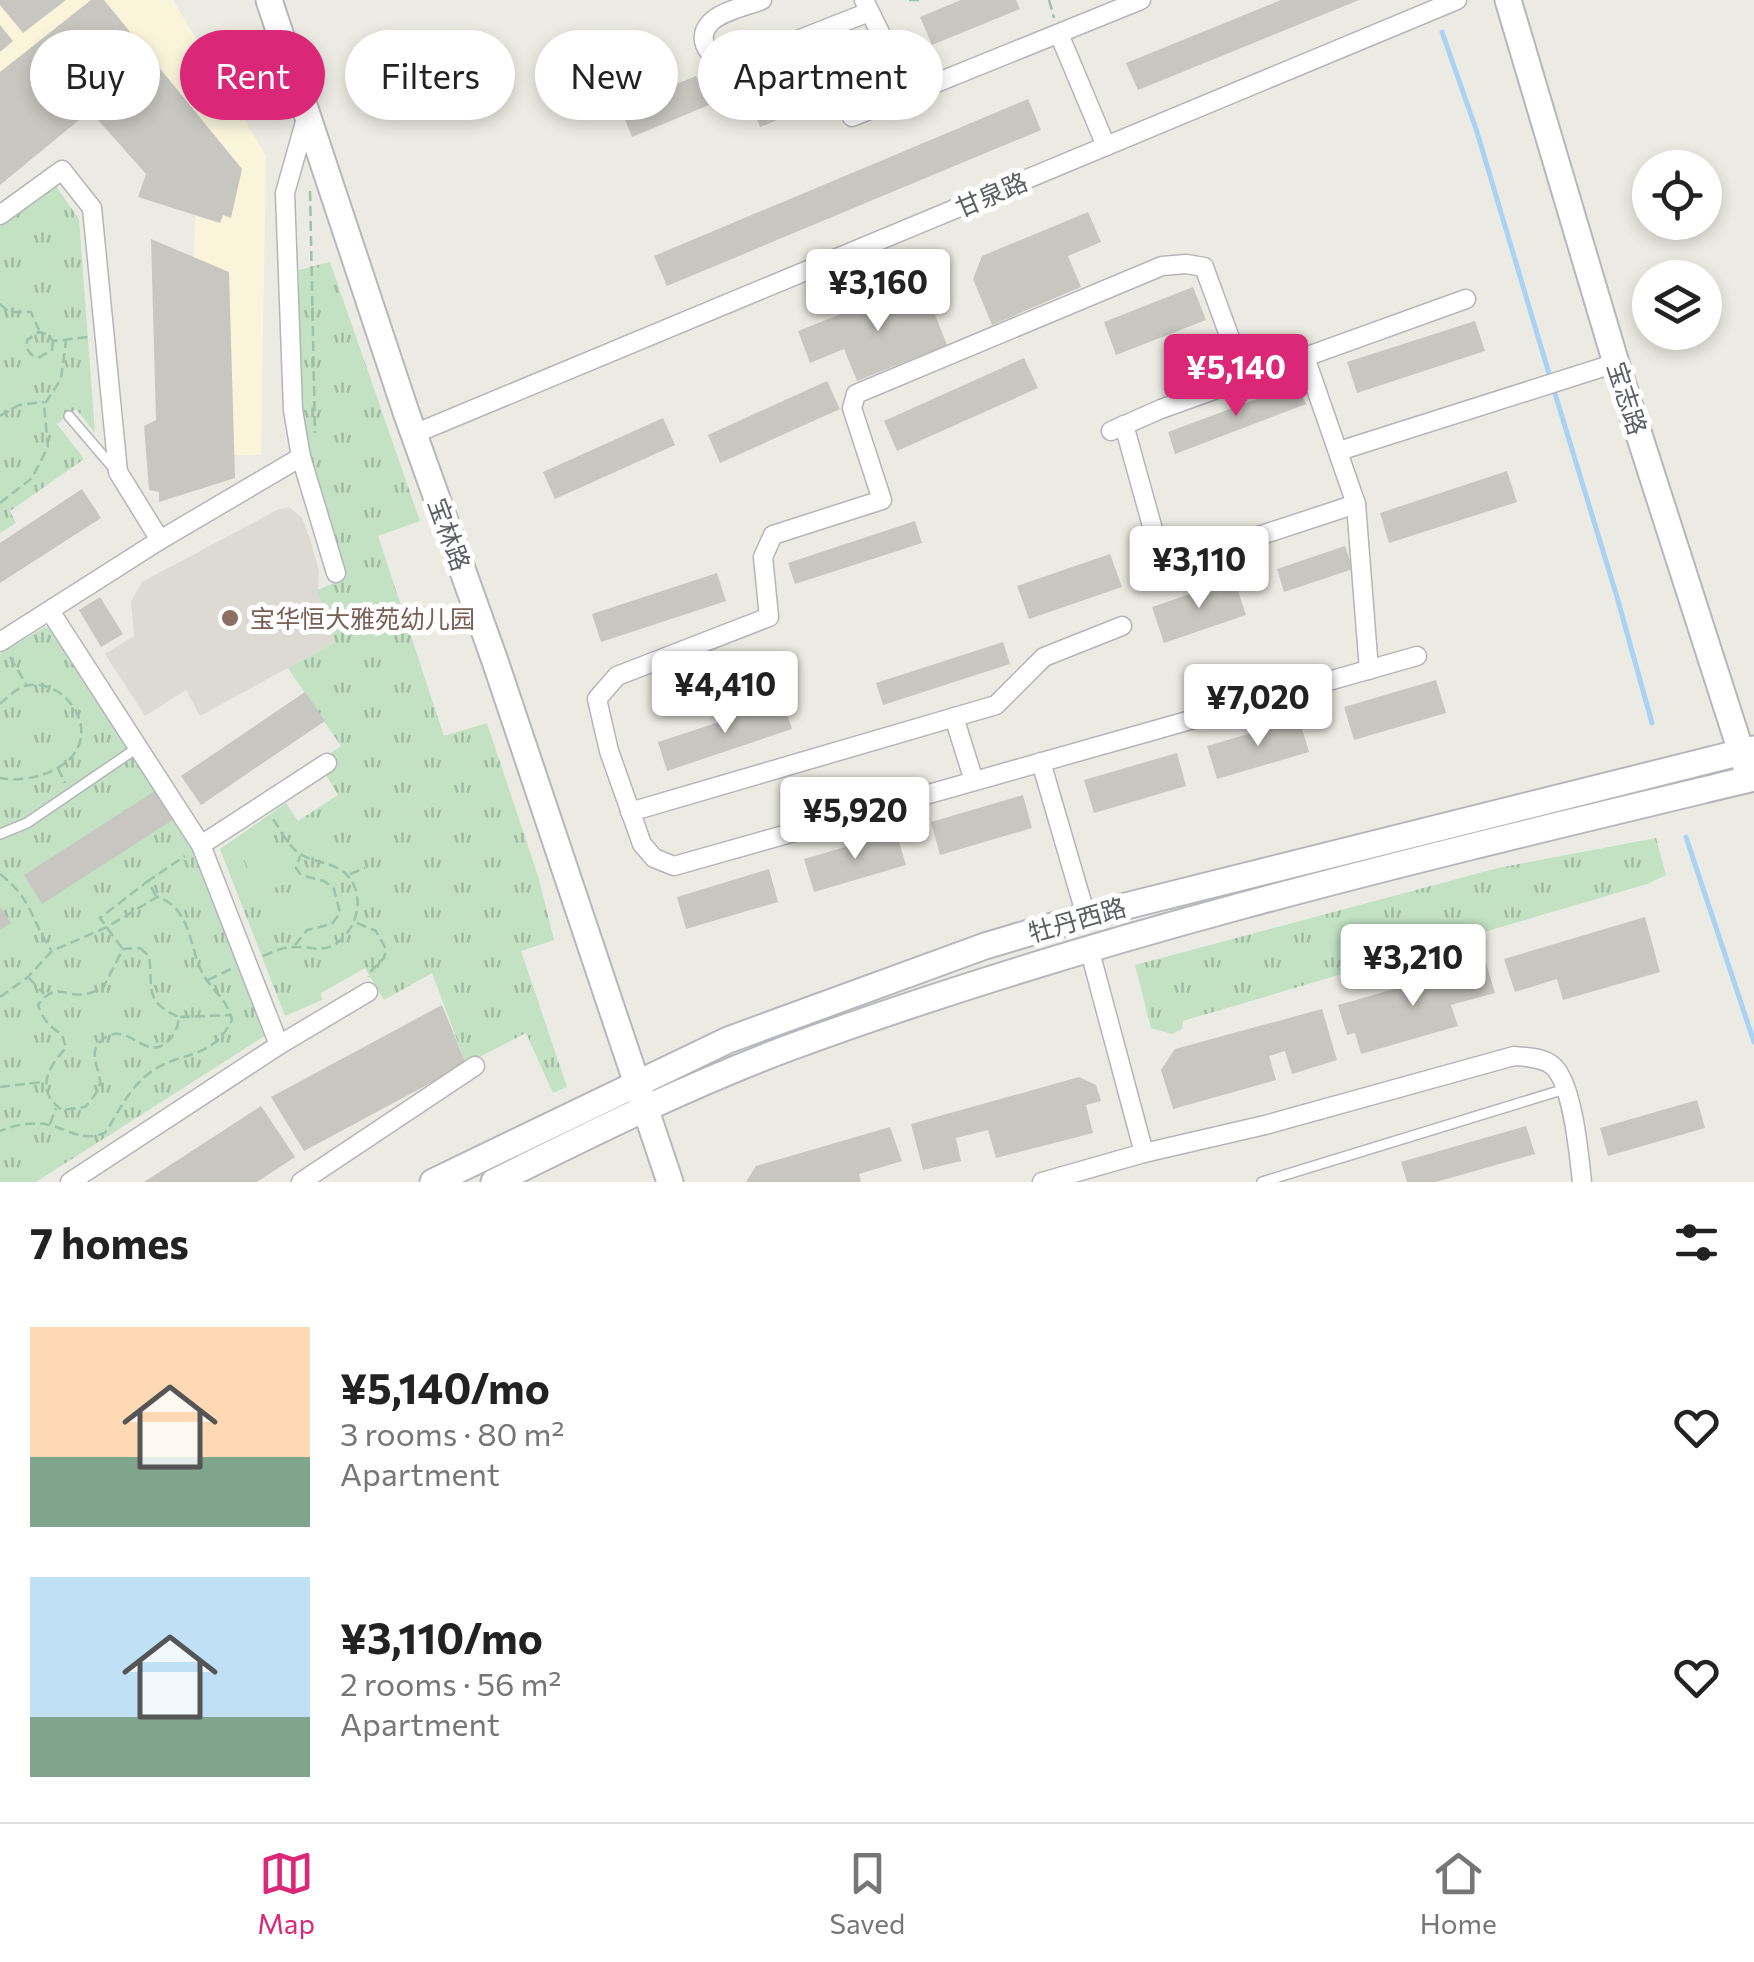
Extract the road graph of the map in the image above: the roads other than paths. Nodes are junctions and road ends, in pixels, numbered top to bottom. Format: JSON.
{"nodes":[{"id":1,"x":269,"y":0,"type":"edge"},
{"id":2,"x":762,"y":0,"type":"edge"},
{"id":3,"x":1142,"y":0,"type":"edge"},
{"id":4,"x":1457,"y":0,"type":"edge"},
{"id":5,"x":1508,"y":0,"type":"edge"},
{"id":6,"x":866,"y":6,"type":"edge"},
{"id":7,"x":279,"y":30,"type":"edge"},
{"id":8,"x":878,"y":30,"type":"edge"},
{"id":9,"x":1059,"y":34,"type":"junction"},
{"id":10,"x":943,"y":80,"type":"edge"},
{"id":11,"x":306,"y":120,"type":"edge"},
{"id":12,"x":309,"y":120,"type":"edge"},
{"id":13,"x":1106,"y":146,"type":"junction"},
{"id":14,"x":0,"y":215,"type":"edge"},
{"id":15,"x":1466,"y":299,"type":"dead end"},
{"id":16,"x":1305,"y":357,"type":"junction"},
{"id":17,"x":1616,"y":363,"type":"junction"},
{"id":18,"x":1245,"y":378,"type":"junction"},
{"id":19,"x":69,"y":416,"type":"dead end"},
{"id":20,"x":414,"y":434,"type":"junction"},
{"id":21,"x":1339,"y":451,"type":"junction"},
{"id":22,"x":301,"y":457,"type":"junction"},
{"id":23,"x":119,"y":474,"type":"junction"},
{"id":24,"x":1356,"y":504,"type":"junction"},
{"id":25,"x":160,"y":540,"type":"junction"},
{"id":26,"x":336,"y":573,"type":"dead end"},
{"id":27,"x":50,"y":611,"type":"junction"},
{"id":28,"x":1122,"y":626,"type":"dead end"},
{"id":29,"x":0,"y":642,"type":"edge"},
{"id":30,"x":1418,"y":656,"type":"dead end"},
{"id":31,"x":1370,"y":670,"type":"junction"},
{"id":32,"x":954,"y":717,"type":"junction"},
{"id":33,"x":138,"y":747,"type":"junction"},
{"id":34,"x":1748,"y":750,"type":"edge"},
{"id":35,"x":1041,"y":762,"type":"junction"},
{"id":36,"x":327,"y":763,"type":"dead end"},
{"id":37,"x":974,"y":781,"type":"junction"},
{"id":38,"x":1753,"y":784,"type":"edge"},
{"id":39,"x":630,"y":812,"type":"junction"},
{"id":40,"x":0,"y":834,"type":"edge"},
{"id":41,"x":201,"y":845,"type":"junction"},
{"id":42,"x":1086,"y":916,"type":"junction"},
{"id":43,"x":1089,"y":948,"type":"junction"},
{"id":44,"x":368,"y":992,"type":"road end"},
{"id":45,"x":279,"y":1046,"type":"junction"},
{"id":46,"x":474,"y":1066,"type":"dead end"},
{"id":47,"x":638,"y":1082,"type":"junction"},
{"id":48,"x":1565,"y":1089,"type":"junction"},
{"id":49,"x":647,"y":1110,"type":"junction"},
{"id":50,"x":1144,"y":1153,"type":"junction"},
{"id":51,"x":1104,"y":1173,"type":"edge"},
{"id":52,"x":70,"y":1182,"type":"edge"},
{"id":53,"x":301,"y":1182,"type":"edge"},
{"id":54,"x":432,"y":1182,"type":"edge"},
{"id":55,"x":494,"y":1182,"type":"edge"},
{"id":56,"x":670,"y":1182,"type":"edge"},
{"id":57,"x":1042,"y":1182,"type":"edge"},
{"id":58,"x":1262,"y":1182,"type":"edge"},
{"id":59,"x":1582,"y":1182,"type":"edge"}],
"edges":[{"from":1,"to":7,"type":"street","name":"宝林路"},
{"from":2,"to":6,"type":"street"},
{"from":3,"to":9,"type":"street"},
{"from":4,"to":13,"type":"street","name":"甘泉路"},
{"from":5,"to":17,"type":"street","name":"宝志路"},
{"from":6,"to":8,"type":"street"},
{"from":9,"to":10,"type":"street"},
{"from":9,"to":13,"type":"street"},
{"from":11,"to":22,"type":"street"},
{"from":12,"to":20,"type":"street","name":"宝林路"},
{"from":13,"to":20,"type":"street","name":"甘泉路"},
{"from":14,"to":23,"type":"street"},
{"from":15,"to":16,"type":"street"},
{"from":16,"to":18,"type":"street"},
{"from":16,"to":21,"type":"street"},
{"from":17,"to":21,"type":"street"},
{"from":17,"to":34,"type":"street","name":"宝志路"},
{"from":18,"to":24,"type":"street"},
{"from":18,"to":39,"type":"street"},
{"from":19,"to":23,"type":"lane"},
{"from":20,"to":47,"type":"street","name":"宝林路"},
{"from":21,"to":24,"type":"street"},
{"from":22,"to":25,"type":"street"},
{"from":22,"to":26,"type":"street"},
{"from":23,"to":25,"type":"street"},
{"from":24,"to":31,"type":"street"},
{"from":25,"to":27,"type":"street"},
{"from":27,"to":29,"type":"street"},
{"from":27,"to":33,"type":"street"},
{"from":28,"to":32,"type":"street"},
{"from":30,"to":31,"type":"street"},
{"from":31,"to":35,"type":"street"},
{"from":32,"to":37,"type":"street"},
{"from":32,"to":39,"type":"street"},
{"from":33,"to":40,"type":"lane"},
{"from":33,"to":41,"type":"street"},
{"from":34,"to":38,"type":"street","name":"宝志路"},
{"from":34,"to":42,"type":"street","name":"牡丹西路"},
{"from":35,"to":37,"type":"street"},
{"from":35,"to":42,"type":"street"},
{"from":36,"to":41,"type":"street"},
{"from":37,"to":39,"type":"street"},
{"from":38,"to":43,"type":"street","name":"牡丹西路"},
{"from":41,"to":45,"type":"street"},
{"from":42,"to":47,"type":"street","name":"牡丹西路"},
{"from":43,"to":49,"type":"street","name":"牡丹西路"},
{"from":43,"to":50,"type":"street"},
{"from":44,"to":45,"type":"street"},
{"from":45,"to":52,"type":"street"},
{"from":46,"to":53,"type":"street"},
{"from":47,"to":49,"type":"street","name":"宝林路"},
{"from":47,"to":54,"type":"street","name":"牡丹西路"},
{"from":48,"to":50,"type":"street"},
{"from":48,"to":58,"type":"lane"},
{"from":48,"to":59,"type":"street"},
{"from":49,"to":55,"type":"street","name":"牡丹西路"},
{"from":49,"to":56,"type":"street","name":"宝林路"},
{"from":50,"to":51,"type":"street"},
{"from":51,"to":57,"type":"street"}]}
